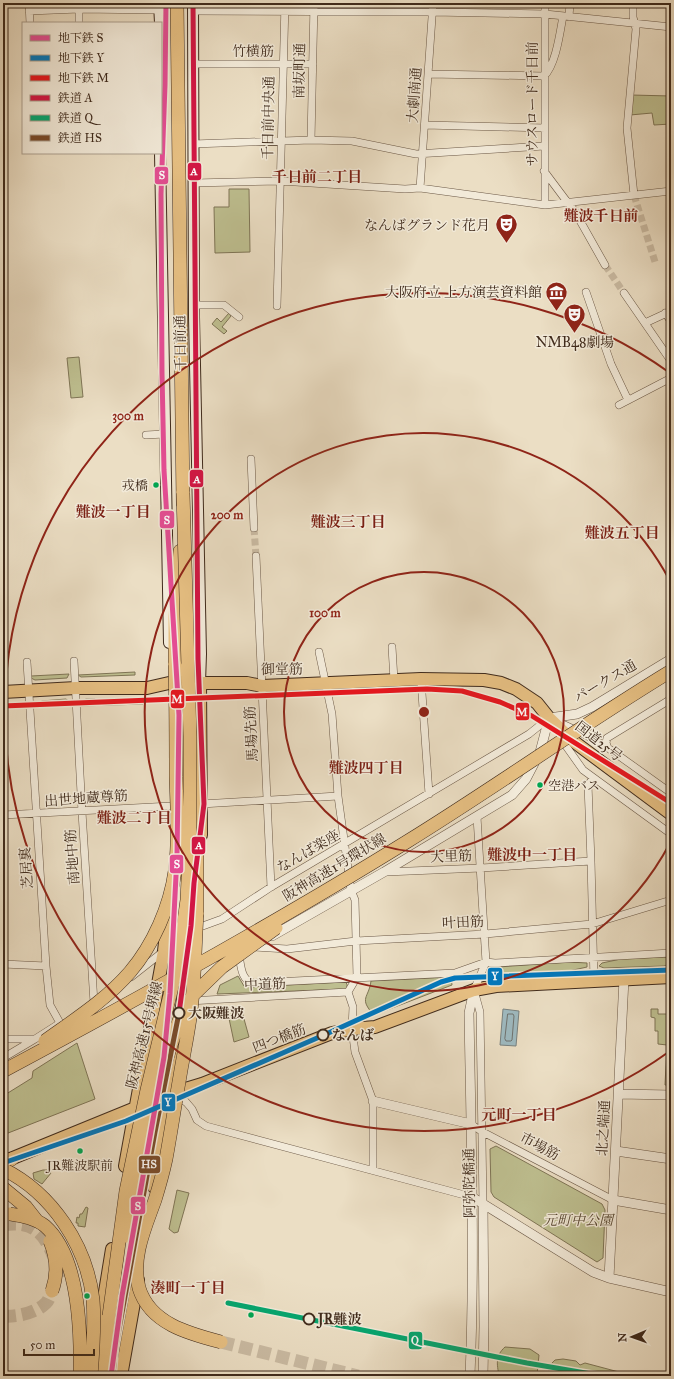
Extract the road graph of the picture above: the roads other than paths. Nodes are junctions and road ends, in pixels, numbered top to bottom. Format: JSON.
{"nodes":[{"id":1,"x":177,"y":3,"type":"edge"},
{"id":2,"x":285,"y":3,"type":"edge"},
{"id":3,"x":314,"y":3,"type":"edge"},
{"id":4,"x":433,"y":3,"type":"edge"},
{"id":5,"x":545,"y":3,"type":"edge"},
{"id":6,"x":570,"y":3,"type":"edge"},
{"id":7,"x":633,"y":3,"type":"edge"},
{"id":8,"x":160,"y":6,"type":"edge"},
{"id":9,"x":29,"y":7,"type":"edge"},
{"id":10,"x":193,"y":7,"type":"edge"},
{"id":11,"x":79,"y":9,"type":"junction"},
{"id":12,"x":285,"y":11,"type":"junction"},
{"id":13,"x":314,"y":11,"type":"junction"},
{"id":14,"x":433,"y":12,"type":"junction"},
{"id":15,"x":545,"y":14,"type":"junction"},
{"id":16,"x":566,"y":16,"type":"junction"},
{"id":17,"x":30,"y":22,"type":"edge"},
{"id":18,"x":79,"y":22,"type":"edge"},
{"id":19,"x":160,"y":22,"type":"edge"},
{"id":20,"x":634,"y":23,"type":"junction"},
{"id":21,"x":671,"y":27,"type":"edge"},
{"id":22,"x":193,"y":64,"type":"junction"},
{"id":23,"x":283,"y":64,"type":"junction"},
{"id":24,"x":313,"y":64,"type":"junction"},
{"id":25,"x":429,"y":74,"type":"junction"},
{"id":26,"x":544,"y":76,"type":"junction"},
{"id":27,"x":425,"y":125,"type":"junction"},
{"id":28,"x":544,"y":128,"type":"junction"},
{"id":29,"x":310,"y":140,"type":"junction"},
{"id":30,"x":280,"y":142,"type":"junction"},
{"id":31,"x":193,"y":144,"type":"junction"},
{"id":32,"x":544,"y":146,"type":"junction"},
{"id":33,"x":422,"y":153,"type":"junction"},
{"id":34,"x":160,"y":154,"type":"edge"},
{"id":35,"x":544,"y":171,"type":"junction"},
{"id":36,"x":280,"y":181,"type":"junction"},
{"id":37,"x":194,"y":183,"type":"junction"},
{"id":38,"x":420,"y":188,"type":"junction"},
{"id":39,"x":671,"y":191,"type":"edge"},
{"id":40,"x":634,"y":195,"type":"junction"},
{"id":41,"x":568,"y":203,"type":"junction"},
{"id":42,"x":545,"y":205,"type":"junction"},
{"id":43,"x":605,"y":265,"type":"tunnel mouth"},
{"id":44,"x":586,"y":292,"type":"dead end"},
{"id":45,"x":624,"y":293,"type":"tunnel mouth"},
{"id":46,"x":194,"y":305,"type":"junction"},
{"id":47,"x":277,"y":306,"type":"dead end"},
{"id":48,"x":668,"y":312,"type":"edge"},
{"id":49,"x":239,"y":317,"type":"dead end"},
{"id":50,"x":671,"y":321,"type":"edge"},
{"id":51,"x":645,"y":323,"type":"junction"},
{"id":52,"x":671,"y":361,"type":"edge"},
{"id":53,"x":671,"y":378,"type":"edge"},
{"id":54,"x":628,"y":400,"type":"junction"},
{"id":55,"x":619,"y":405,"type":"dead end"},
{"id":56,"x":164,"y":434,"type":"junction"},
{"id":57,"x":146,"y":435,"type":"dead end"},
{"id":58,"x":251,"y":459,"type":"dead end"},
{"id":59,"x":183,"y":493,"type":"junction"},
{"id":60,"x":254,"y":528,"type":"tunnel mouth"},
{"id":61,"x":256,"y":556,"type":"tunnel mouth"},
{"id":62,"x":392,"y":647,"type":"dead end"},
{"id":63,"x":319,"y":652,"type":"dead end"},
{"id":64,"x":671,"y":659,"type":"edge"},
{"id":65,"x":74,"y":661,"type":"dead end"},
{"id":66,"x":27,"y":662,"type":"dead end"},
{"id":67,"x":671,"y":671,"type":"edge"},
{"id":68,"x":421,"y":679,"type":"junction"},
{"id":69,"x":394,"y":680,"type":"junction"},
{"id":70,"x":200,"y":682,"type":"junction"},
{"id":71,"x":326,"y":682,"type":"junction"},
{"id":72,"x":169,"y":683,"type":"junction"},
{"id":73,"x":262,"y":686,"type":"junction"},
{"id":74,"x":76,"y":688,"type":"junction"},
{"id":75,"x":28,"y":691,"type":"junction"},
{"id":76,"x":3,"y":692,"type":"edge"},
{"id":77,"x":671,"y":699,"type":"edge"},
{"id":78,"x":549,"y":718,"type":"junction"},
{"id":79,"x":190,"y":736,"type":"junction"},
{"id":80,"x":608,"y":748,"type":"junction"},
{"id":81,"x":596,"y":780,"type":"junction"},
{"id":82,"x":671,"y":793,"type":"edge"},
{"id":83,"x":429,"y":794,"type":"junction"},
{"id":84,"x":338,"y":796,"type":"junction"},
{"id":85,"x":268,"y":800,"type":"junction"},
{"id":86,"x":201,"y":804,"type":"junction"},
{"id":87,"x":171,"y":806,"type":"junction"},
{"id":88,"x":82,"y":812,"type":"junction"},
{"id":89,"x":36,"y":814,"type":"junction"},
{"id":90,"x":671,"y":814,"type":"edge"},
{"id":91,"x":3,"y":815,"type":"edge"},
{"id":92,"x":477,"y":817,"type":"junction"},
{"id":93,"x":671,"y":834,"type":"edge"},
{"id":94,"x":345,"y":844,"type":"junction"},
{"id":95,"x":591,"y":861,"type":"junction"},
{"id":96,"x":481,"y":868,"type":"junction"},
{"id":97,"x":384,"y":872,"type":"junction"},
{"id":98,"x":271,"y":887,"type":"junction"},
{"id":99,"x":331,"y":888,"type":"junction"},
{"id":100,"x":351,"y":890,"type":"junction"},
{"id":101,"x":671,"y":900,"type":"edge"},
{"id":102,"x":592,"y":924,"type":"junction"},
{"id":103,"x":200,"y":927,"type":"junction"},
{"id":104,"x":485,"y":934,"type":"junction"},
{"id":105,"x":356,"y":941,"type":"junction"},
{"id":106,"x":253,"y":947,"type":"junction"},
{"id":107,"x":164,"y":951,"type":"junction"},
{"id":108,"x":671,"y":953,"type":"edge"},
{"id":109,"x":239,"y":956,"type":"junction"},
{"id":110,"x":593,"y":958,"type":"junction"},
{"id":111,"x":486,"y":962,"type":"junction"},
{"id":112,"x":3,"y":964,"type":"edge"},
{"id":113,"x":46,"y":966,"type":"junction"},
{"id":114,"x":671,"y":977,"type":"edge"},
{"id":115,"x":357,"y":978,"type":"junction"},
{"id":116,"x":624,"y":979,"type":"junction"},
{"id":117,"x":594,"y":981,"type":"junction"},
{"id":118,"x":185,"y":985,"type":"junction"},
{"id":119,"x":474,"y":990,"type":"junction"},
{"id":120,"x":156,"y":992,"type":"junction"},
{"id":121,"x":348,"y":992,"type":"junction"},
{"id":122,"x":183,"y":1001,"type":"junction"},
{"id":123,"x":94,"y":1003,"type":"junction"},
{"id":124,"x":60,"y":1023,"type":"junction"},
{"id":125,"x":177,"y":1026,"type":"junction"},
{"id":126,"x":352,"y":1029,"type":"junction"},
{"id":127,"x":3,"y":1038,"type":"edge"},
{"id":128,"x":35,"y":1039,"type":"junction"},
{"id":129,"x":3,"y":1058,"type":"edge"},
{"id":130,"x":3,"y":1071,"type":"edge"},
{"id":131,"x":170,"y":1094,"type":"junction"},
{"id":132,"x":619,"y":1094,"type":"junction"},
{"id":133,"x":671,"y":1094,"type":"edge"},
{"id":134,"x":373,"y":1102,"type":"junction"},
{"id":135,"x":136,"y":1109,"type":"junction"},
{"id":136,"x":471,"y":1124,"type":"junction"},
{"id":137,"x":482,"y":1131,"type":"junction"},
{"id":138,"x":616,"y":1151,"type":"junction"},
{"id":139,"x":671,"y":1159,"type":"edge"},
{"id":140,"x":6,"y":1162,"type":"edge"},
{"id":141,"x":3,"y":1169,"type":"edge"},
{"id":142,"x":373,"y":1170,"type":"junction"},
{"id":143,"x":3,"y":1188,"type":"edge"},
{"id":144,"x":472,"y":1197,"type":"junction"},
{"id":145,"x":613,"y":1200,"type":"junction"},
{"id":146,"x":483,"y":1204,"type":"junction"},
{"id":147,"x":671,"y":1210,"type":"edge"},
{"id":148,"x":10,"y":1214,"type":"dead end"},
{"id":149,"x":609,"y":1278,"type":"junction"},
{"id":150,"x":62,"y":1280,"type":"tunnel mouth"},
{"id":151,"x":139,"y":1288,"type":"junction"},
{"id":152,"x":52,"y":1291,"type":"tunnel mouth"},
{"id":153,"x":671,"y":1292,"type":"edge"},
{"id":154,"x":109,"y":1316,"type":"junction"},
{"id":155,"x":221,"y":1342,"type":"tunnel mouth"},
{"id":156,"x":86,"y":1375,"type":"edge"},
{"id":157,"x":102,"y":1376,"type":"edge"},
{"id":158,"x":121,"y":1376,"type":"edge"},
{"id":159,"x":470,"y":1376,"type":"edge"},
{"id":160,"x":483,"y":1376,"type":"edge"}],
"edges":[{"from":1,"to":59,"type":"highway","name":"阪神高速15号堺線"},
{"from":2,"to":12,"type":"street","name":"千日前中央通"},
{"from":3,"to":13,"type":"street","name":"南坂町通"},
{"from":4,"to":14,"type":"street","name":"大劇南通"},
{"from":5,"to":15,"type":"street","name":"サウスロード千日前"},
{"from":6,"to":16,"type":"street"},
{"from":7,"to":20,"type":"street"},
{"from":8,"to":11,"type":"street"},
{"from":8,"to":19,"type":"main road"},
{"from":9,"to":11,"type":"street"},
{"from":9,"to":17,"type":"street"},
{"from":10,"to":12,"type":"street"},
{"from":10,"to":22,"type":"main road","name":"千日前通"},
{"from":11,"to":18,"type":"street"},
{"from":12,"to":13,"type":"street"},
{"from":12,"to":23,"type":"street","name":"千日前中央通"},
{"from":13,"to":14,"type":"street"},
{"from":13,"to":24,"type":"street","name":"南坂町通"},
{"from":14,"to":15,"type":"street"},
{"from":14,"to":25,"type":"street","name":"大劇南通"},
{"from":15,"to":16,"type":"street"},
{"from":15,"to":26,"type":"street","name":"サウスロード千日前"},
{"from":16,"to":20,"type":"street"},
{"from":16,"to":26,"type":"street"},
{"from":20,"to":21,"type":"street"},
{"from":20,"to":40,"type":"street"},
{"from":22,"to":23,"type":"street","name":"竹横筋"},
{"from":22,"to":31,"type":"main road","name":"千日前通"},
{"from":23,"to":24,"type":"street","name":"竹横筋"},
{"from":23,"to":30,"type":"street","name":"千日前中央通"},
{"from":24,"to":29,"type":"street","name":"南坂町通"},
{"from":25,"to":26,"type":"street"},
{"from":25,"to":27,"type":"street","name":"大劇南通"},
{"from":26,"to":28,"type":"street","name":"サウスロード千日前"},
{"from":27,"to":28,"type":"street"},
{"from":27,"to":33,"type":"street","name":"大劇南通"},
{"from":28,"to":32,"type":"street","name":"サウスロード千日前"},
{"from":29,"to":30,"type":"street"},
{"from":29,"to":33,"type":"street"},
{"from":30,"to":31,"type":"street"},
{"from":30,"to":36,"type":"street","name":"千日前中央通"},
{"from":31,"to":37,"type":"main road","name":"千日前通"},
{"from":32,"to":33,"type":"street"},
{"from":32,"to":35,"type":"street","name":"サウスロード千日前"},
{"from":33,"to":38,"type":"street","name":"大劇南通"},
{"from":34,"to":56,"type":"main road","name":"千日前通"},
{"from":35,"to":41,"type":"street"},
{"from":35,"to":42,"type":"street","name":"サウスロード千日前"},
{"from":36,"to":37,"type":"street"},
{"from":36,"to":38,"type":"street"},
{"from":36,"to":47,"type":"street","name":"千日前中央通"},
{"from":37,"to":46,"type":"main road","name":"千日前通"},
{"from":38,"to":42,"type":"street"},
{"from":39,"to":40,"type":"street"},
{"from":40,"to":41,"type":"street"},
{"from":41,"to":42,"type":"street"},
{"from":41,"to":43,"type":"street"},
{"from":44,"to":54,"type":"street"},
{"from":45,"to":51,"type":"street"},
{"from":46,"to":49,"type":"street"},
{"from":46,"to":70,"type":"main road","name":"千日前通"},
{"from":48,"to":50,"type":"street"},
{"from":48,"to":51,"type":"street"},
{"from":51,"to":52,"type":"street"},
{"from":53,"to":54,"type":"street"},
{"from":54,"to":55,"type":"street"},
{"from":56,"to":57,"type":"street"},
{"from":56,"to":72,"type":"main road","name":"千日前通"},
{"from":58,"to":60,"type":"street"},
{"from":59,"to":79,"type":"highway","name":"阪神高速15号堺線","bridge":true},
{"from":59,"to":130,"type":"highway","bridge":true},
{"from":61,"to":73,"type":"street","name":"馬場先筋"},
{"from":62,"to":69,"type":"street"},
{"from":63,"to":71,"type":"street"},
{"from":64,"to":78,"type":"street","name":"パークス通"},
{"from":65,"to":74,"type":"street","name":"南地中筋"},
{"from":66,"to":75,"type":"street","name":"芝居裏"},
{"from":67,"to":99,"type":"highway","name":"阪神高速1号環状線","bridge":true},
{"from":68,"to":69,"type":"main road","name":"御堂筋"},
{"from":68,"to":78,"type":"main road","name":"御堂筋"},
{"from":68,"to":83,"type":"street"},
{"from":69,"to":71,"type":"main road","name":"御堂筋"},
{"from":70,"to":72,"type":"main road","name":"御堂筋"},
{"from":70,"to":73,"type":"main road","name":"御堂筋"},
{"from":70,"to":86,"type":"main road"},
{"from":71,"to":73,"type":"main road","name":"御堂筋"},
{"from":71,"to":84,"type":"street"},
{"from":72,"to":74,"type":"main road","name":"御堂筋"},
{"from":72,"to":87,"type":"main road"},
{"from":73,"to":85,"type":"street","name":"馬場先筋"},
{"from":74,"to":75,"type":"main road","name":"御堂筋"},
{"from":74,"to":88,"type":"street","name":"南地中筋"},
{"from":75,"to":76,"type":"main road","name":"御堂筋"},
{"from":75,"to":89,"type":"street","name":"芝居裏"},
{"from":77,"to":80,"type":"street"},
{"from":78,"to":80,"type":"street"},
{"from":78,"to":81,"type":"street"},
{"from":78,"to":83,"type":"street","name":"なんば楽座"},
{"from":78,"to":90,"type":"main road","name":"国道25号"},
{"from":78,"to":92,"type":"street"},
{"from":79,"to":151,"type":"highway","bridge":true},
{"from":79,"to":154,"type":"highway","name":"阪神高速15号堺線","bridge":true},
{"from":80,"to":82,"type":"street"},
{"from":81,"to":93,"type":"street"},
{"from":81,"to":95,"type":"street"},
{"from":83,"to":94,"type":"street","name":"なんば楽座"},
{"from":84,"to":85,"type":"street"},
{"from":84,"to":94,"type":"street"},
{"from":85,"to":86,"type":"street"},
{"from":85,"to":98,"type":"street","name":"馬場先筋"},
{"from":86,"to":103,"type":"main road"},
{"from":87,"to":88,"type":"street","name":"出世地蔵尊筋"},
{"from":87,"to":107,"type":"main road"},
{"from":88,"to":89,"type":"street","name":"出世地蔵尊筋"},
{"from":88,"to":123,"type":"street","name":"南地中筋"},
{"from":89,"to":91,"type":"street","name":"出世地蔵尊筋"},
{"from":89,"to":113,"type":"street","name":"芝居裏"},
{"from":92,"to":96,"type":"street","name":"阿弥陀橋通"},
{"from":92,"to":97,"type":"street"},
{"from":94,"to":98,"type":"street","name":"なんば楽座"},
{"from":94,"to":100,"type":"street"},
{"from":95,"to":96,"type":"street","name":"大里筋"},
{"from":95,"to":102,"type":"street"},
{"from":96,"to":97,"type":"street","name":"大里筋"},
{"from":96,"to":104,"type":"street","name":"阿弥陀橋通"},
{"from":97,"to":100,"type":"street"},
{"from":98,"to":103,"type":"street","name":"なんば楽座"},
{"from":99,"to":125,"type":"highway","bridge":true},
{"from":99,"to":130,"type":"highway","name":"阪神高速1号環状線","bridge":true},
{"from":100,"to":105,"type":"street"},
{"from":100,"to":106,"type":"street"},
{"from":101,"to":102,"type":"street","name":"叶田筋"},
{"from":102,"to":104,"type":"street","name":"叶田筋"},
{"from":102,"to":110,"type":"street"},
{"from":103,"to":118,"type":"main road"},
{"from":104,"to":105,"type":"street","name":"叶田筋"},
{"from":104,"to":111,"type":"street","name":"阿弥陀橋通"},
{"from":105,"to":106,"type":"street","name":"叶田筋"},
{"from":105,"to":115,"type":"street"},
{"from":106,"to":109,"type":"street"},
{"from":107,"to":120,"type":"main road"},
{"from":107,"to":123,"type":"street"},
{"from":108,"to":110,"type":"street"},
{"from":109,"to":115,"type":"street","name":"中道筋"},
{"from":109,"to":118,"type":"street"},
{"from":110,"to":111,"type":"street"},
{"from":110,"to":117,"type":"street"},
{"from":111,"to":115,"type":"street","name":"中道筋"},
{"from":111,"to":119,"type":"street","name":"阿弥陀橋通"},
{"from":112,"to":113,"type":"street"},
{"from":113,"to":124,"type":"street","name":"芝居裏"},
{"from":114,"to":116,"type":"main road","name":"四つ橋筋"},
{"from":115,"to":121,"type":"street"},
{"from":116,"to":117,"type":"main road","name":"四つ橋筋"},
{"from":116,"to":132,"type":"street","name":"北之端通"},
{"from":117,"to":119,"type":"main road","name":"四つ橋筋"},
{"from":118,"to":120,"type":"street"},
{"from":118,"to":122,"type":"main road"},
{"from":119,"to":126,"type":"main road","name":"四つ橋筋"},
{"from":119,"to":136,"type":"street","name":"阿弥陀橋通"},
{"from":119,"to":137,"type":"street","name":"阿弥陀橋通"},
{"from":120,"to":135,"type":"main road"},
{"from":121,"to":122,"type":"street","name":"中道筋"},
{"from":121,"to":126,"type":"street"},
{"from":122,"to":131,"type":"main road"},
{"from":123,"to":124,"type":"street"},
{"from":124,"to":128,"type":"street"},
{"from":125,"to":151,"type":"highway","bridge":true},
{"from":125,"to":154,"type":"highway","bridge":true},
{"from":126,"to":131,"type":"main road","name":"四つ橋筋"},
{"from":126,"to":134,"type":"street"},
{"from":127,"to":128,"type":"street"},
{"from":128,"to":129,"type":"street"},
{"from":131,"to":135,"type":"main road","name":"四つ橋筋"},
{"from":131,"to":142,"type":"street"},
{"from":131,"to":158,"type":"main road"},
{"from":132,"to":133,"type":"street"},
{"from":132,"to":138,"type":"street","name":"北之端通"},
{"from":134,"to":136,"type":"street","name":"市場筋"},
{"from":134,"to":142,"type":"street"},
{"from":135,"to":140,"type":"main road","name":"四つ橋筋"},
{"from":135,"to":156,"type":"main road"},
{"from":136,"to":137,"type":"street","name":"市場筋"},
{"from":136,"to":144,"type":"street","name":"阿弥陀橋通"},
{"from":137,"to":145,"type":"street","name":"市場筋"},
{"from":137,"to":146,"type":"street","name":"阿弥陀橋通"},
{"from":138,"to":139,"type":"street"},
{"from":138,"to":145,"type":"street","name":"北之端通"},
{"from":141,"to":156,"type":"highway","bridge":true},
{"from":142,"to":144,"type":"street"},
{"from":143,"to":152,"type":"highway","bridge":true},
{"from":144,"to":146,"type":"street"},
{"from":144,"to":159,"type":"street","name":"阿弥陀橋通"},
{"from":145,"to":147,"type":"street","name":"市場筋"},
{"from":145,"to":149,"type":"street","name":"北之端通"},
{"from":146,"to":149,"type":"street"},
{"from":146,"to":160,"type":"street","name":"阿弥陀橋通"},
{"from":148,"to":156,"type":"highway","bridge":true},
{"from":149,"to":153,"type":"street"},
{"from":150,"to":156,"type":"highway","bridge":true},
{"from":151,"to":155,"type":"highway","bridge":true},
{"from":154,"to":157,"type":"highway","name":"阪神高速15号堺線"}]}
